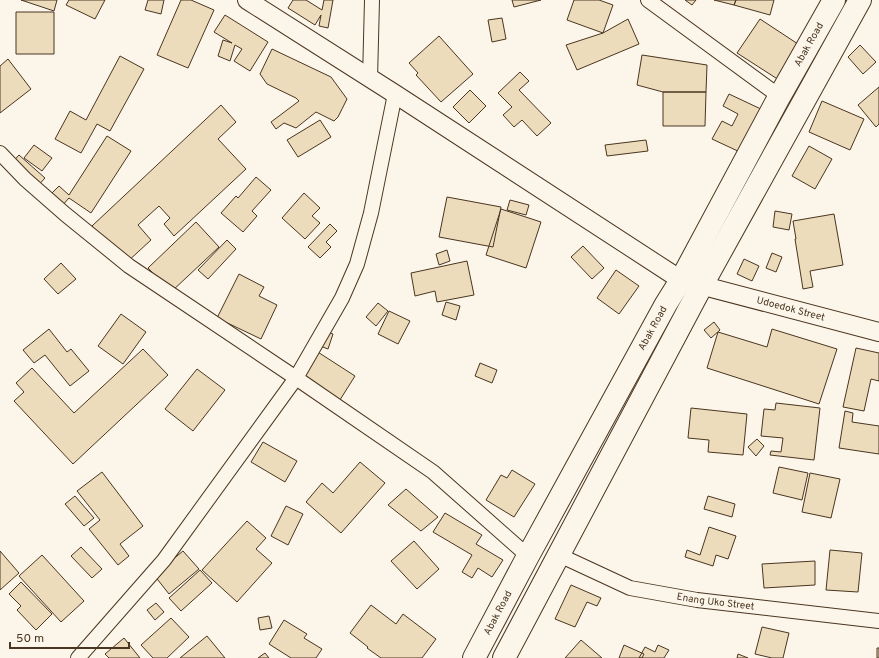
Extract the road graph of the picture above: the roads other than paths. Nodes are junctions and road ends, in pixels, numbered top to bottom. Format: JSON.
{"nodes":[{"id":1,"x":247,"y":0,"type":"edge"},
{"id":2,"x":372,"y":0,"type":"edge"},
{"id":3,"x":648,"y":0,"type":"edge"},
{"id":4,"x":834,"y":0,"type":"edge"},
{"id":5,"x":860,"y":0,"type":"edge"},
{"id":6,"x":370,"y":78,"type":"junction"},
{"id":7,"x":395,"y":94,"type":"junction"},
{"id":8,"x":779,"y":96,"type":"junction"},
{"id":9,"x":0,"y":153,"type":"edge"},
{"id":10,"x":681,"y":280,"type":"junction"},
{"id":11,"x":702,"y":285,"type":"junction"},
{"id":12,"x":879,"y":332,"type":"edge"},
{"id":13,"x":296,"y":378,"type":"junction"},
{"id":14,"x":559,"y":555,"type":"junction"},
{"id":15,"x":528,"y":556,"type":"junction"},
{"id":16,"x":879,"y":621,"type":"edge"},
{"id":17,"x":78,"y":658,"type":"edge"},
{"id":18,"x":474,"y":658,"type":"edge"},
{"id":19,"x":504,"y":658,"type":"edge"}],
"edges":[{"from":1,"to":6,"type":"street","name":"Udoedok Street"},
{"from":2,"to":6,"type":"street"},
{"from":3,"to":8,"type":"street"},
{"from":4,"to":8,"type":"highway","name":"Abak Road"},
{"from":5,"to":11,"type":"highway"},
{"from":6,"to":7,"type":"street","name":"Udoedok Street"},
{"from":7,"to":10,"type":"street","name":"Udoedok Street"},
{"from":7,"to":13,"type":"street"},
{"from":8,"to":10,"type":"highway","name":"Abak Road"},
{"from":9,"to":13,"type":"street"},
{"from":10,"to":11,"type":"street","name":"Udoedok Street"},
{"from":10,"to":15,"type":"highway","name":"Abak Road"},
{"from":11,"to":12,"type":"street","name":"Udoedok Street"},
{"from":11,"to":14,"type":"highway"},
{"from":13,"to":15,"type":"street"},
{"from":13,"to":17,"type":"street"},
{"from":14,"to":16,"type":"street","name":"Enang Uko Street"},
{"from":14,"to":19,"type":"highway"},
{"from":15,"to":18,"type":"highway","name":"Abak Road"}]}
